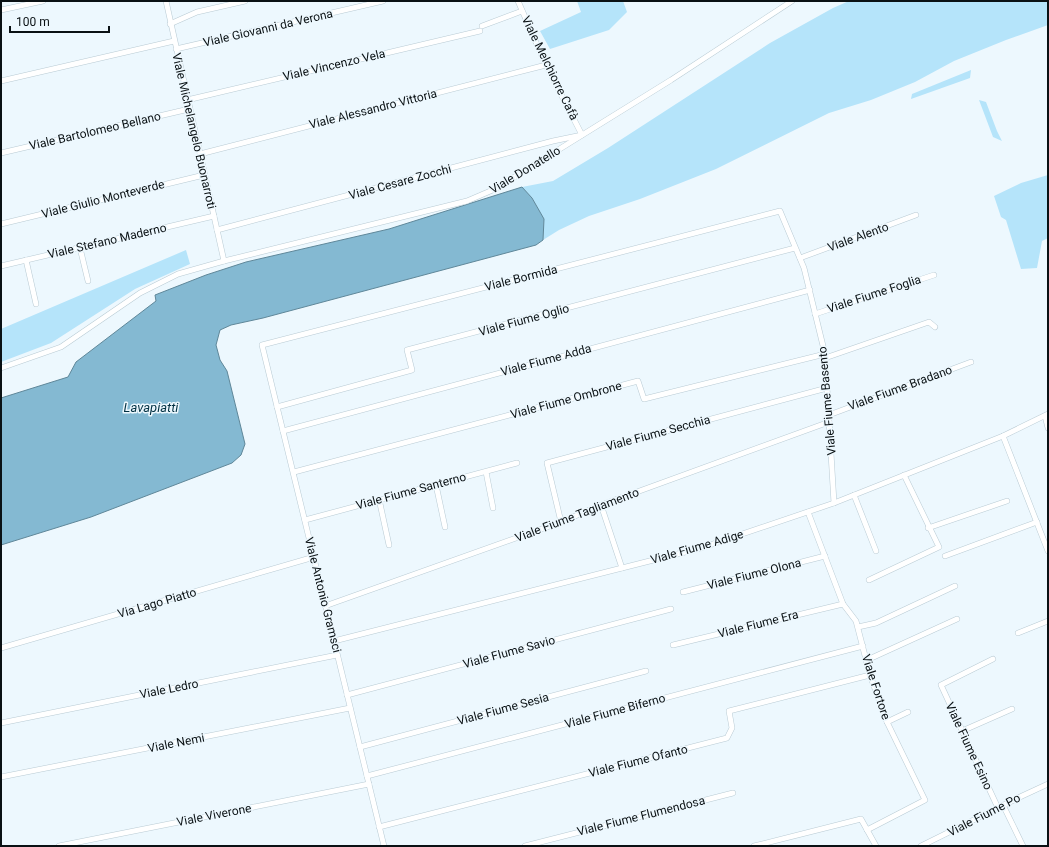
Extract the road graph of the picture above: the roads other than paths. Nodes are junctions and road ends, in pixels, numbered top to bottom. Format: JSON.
{"nodes":[{"id":1,"x":43,"y":1,"type":"edge"},
{"id":2,"x":166,"y":1,"type":"edge"},
{"id":3,"x":246,"y":1,"type":"edge"},
{"id":4,"x":383,"y":1,"type":"edge"},
{"id":5,"x":518,"y":1,"type":"edge"},
{"id":6,"x":792,"y":1,"type":"edge"},
{"id":7,"x":1,"y":10,"type":"edge"},
{"id":8,"x":522,"y":11,"type":"junction"},
{"id":9,"x":170,"y":24,"type":"junction"},
{"id":10,"x":174,"y":41,"type":"junction"},
{"id":11,"x":176,"y":49,"type":"junction"},
{"id":12,"x":546,"y":65,"type":"junction"},
{"id":13,"x":1,"y":81,"type":"edge"},
{"id":14,"x":187,"y":100,"type":"junction"},
{"id":15,"x":189,"y":109,"type":"junction"},
{"id":16,"x":582,"y":135,"type":"junction"},
{"id":17,"x":1,"y":153,"type":"edge"},
{"id":18,"x":200,"y":154,"type":"junction"},
{"id":19,"x":204,"y":175,"type":"junction"},
{"id":20,"x":780,"y":211,"type":"joint"},
{"id":21,"x":916,"y":215,"type":"dead end"},
{"id":22,"x":214,"y":216,"type":"junction"},
{"id":23,"x":1,"y":224,"type":"edge"},
{"id":24,"x":217,"y":230,"type":"junction"},
{"id":25,"x":80,"y":248,"type":"junction"},
{"id":26,"x":796,"y":248,"type":"junction"},
{"id":27,"x":800,"y":258,"type":"junction"},
{"id":28,"x":26,"y":260,"type":"junction"},
{"id":29,"x":224,"y":261,"type":"junction"},
{"id":30,"x":1,"y":266,"type":"edge"},
{"id":31,"x":934,"y":275,"type":"dead end"},
{"id":32,"x":88,"y":281,"type":"dead end"},
{"id":33,"x":810,"y":290,"type":"junction"},
{"id":34,"x":36,"y":304,"type":"dead end"},
{"id":35,"x":815,"y":314,"type":"junction"},
{"id":36,"x":935,"y":327,"type":"dead end"},
{"id":37,"x":262,"y":345,"type":"joint"},
{"id":38,"x":825,"y":356,"type":"junction"},
{"id":39,"x":971,"y":362,"type":"dead end"},
{"id":40,"x":1,"y":368,"type":"edge"},
{"id":41,"x":827,"y":388,"type":"junction"},
{"id":42,"x":277,"y":407,"type":"junction"},
{"id":43,"x":829,"y":415,"type":"junction"},
{"id":44,"x":1046,"y":415,"type":"edge"},
{"id":45,"x":829,"y":422,"type":"junction"},
{"id":46,"x":1048,"y":428,"type":"edge"},
{"id":47,"x":283,"y":431,"type":"junction"},
{"id":48,"x":1003,"y":436,"type":"junction"},
{"id":49,"x":517,"y":463,"type":"dead end"},
{"id":50,"x":294,"y":472,"type":"junction"},
{"id":51,"x":486,"y":472,"type":"junction"},
{"id":52,"x":904,"y":475,"type":"junction"},
{"id":53,"x":436,"y":485,"type":"junction"},
{"id":54,"x":854,"y":495,"type":"junction"},
{"id":55,"x":379,"y":499,"type":"junction"},
{"id":56,"x":1007,"y":501,"type":"dead end"},
{"id":57,"x":834,"y":503,"type":"junction"},
{"id":58,"x":602,"y":505,"type":"junction"},
{"id":59,"x":493,"y":508,"type":"dead end"},
{"id":60,"x":808,"y":512,"type":"junction"},
{"id":61,"x":305,"y":520,"type":"junction"},
{"id":62,"x":561,"y":522,"type":"junction"},
{"id":63,"x":1037,"y":522,"type":"junction"},
{"id":64,"x":445,"y":527,"type":"dead end"},
{"id":65,"x":928,"y":528,"type":"junction"},
{"id":66,"x":389,"y":545,"type":"dead end"},
{"id":67,"x":876,"y":551,"type":"dead end"},
{"id":68,"x":1048,"y":551,"type":"edge"},
{"id":69,"x":825,"y":556,"type":"junction"},
{"id":70,"x":945,"y":556,"type":"dead end"},
{"id":71,"x":314,"y":557,"type":"junction"},
{"id":72,"x":622,"y":568,"type":"junction"},
{"id":73,"x":869,"y":580,"type":"dead end"},
{"id":74,"x":955,"y":586,"type":"dead end"},
{"id":75,"x":683,"y":592,"type":"dead end"},
{"id":76,"x":843,"y":604,"type":"junction"},
{"id":77,"x":325,"y":606,"type":"junction"},
{"id":78,"x":671,"y":609,"type":"dead end"},
{"id":79,"x":957,"y":619,"type":"dead end"},
{"id":80,"x":1048,"y":621,"type":"edge"},
{"id":81,"x":858,"y":627,"type":"junction"},
{"id":82,"x":1018,"y":634,"type":"dead end"},
{"id":83,"x":334,"y":641,"type":"junction"},
{"id":84,"x":673,"y":645,"type":"dead end"},
{"id":85,"x":863,"y":646,"type":"junction"},
{"id":86,"x":1,"y":648,"type":"edge"},
{"id":87,"x":337,"y":655,"type":"junction"},
{"id":88,"x":993,"y":659,"type":"dead end"},
{"id":89,"x":867,"y":660,"type":"junction"},
{"id":90,"x":646,"y":670,"type":"dead end"},
{"id":91,"x":870,"y":675,"type":"junction"},
{"id":92,"x":347,"y":696,"type":"junction"},
{"id":93,"x":350,"y":708,"type":"junction"},
{"id":94,"x":1012,"y":708,"type":"dead end"},
{"id":95,"x":908,"y":712,"type":"dead end"},
{"id":96,"x":887,"y":722,"type":"junction"},
{"id":97,"x":1,"y":723,"type":"edge"},
{"id":98,"x":962,"y":731,"type":"junction"},
{"id":99,"x":360,"y":747,"type":"junction"},
{"id":100,"x":367,"y":776,"type":"junction"},
{"id":101,"x":1,"y":777,"type":"edge"},
{"id":102,"x":369,"y":784,"type":"junction"},
{"id":103,"x":1048,"y":784,"type":"edge"},
{"id":104,"x":733,"y":793,"type":"dead end"},
{"id":105,"x":1000,"y":806,"type":"junction"},
{"id":106,"x":379,"y":827,"type":"junction"},
{"id":107,"x":867,"y":830,"type":"junction"},
{"id":108,"x":59,"y":846,"type":"edge"},
{"id":109,"x":384,"y":846,"type":"edge"},
{"id":110,"x":525,"y":846,"type":"edge"},
{"id":111,"x":754,"y":846,"type":"edge"},
{"id":112,"x":876,"y":846,"type":"edge"},
{"id":113,"x":922,"y":846,"type":"edge"},
{"id":114,"x":1023,"y":846,"type":"edge"}],
"edges":[{"from":1,"to":7,"type":"street"},
{"from":2,"to":9,"type":"street","name":"Viale Michelangelo Buonarroti"},
{"from":3,"to":9,"type":"street"},
{"from":4,"to":11,"type":"street","name":"Viale Giovanni da Verona"},
{"from":5,"to":8,"type":"street","name":"Viale Melchiorre Cafà"},
{"from":6,"to":16,"type":"street","name":"Viale Donatello"},
{"from":8,"to":12,"type":"street","name":"Viale Melchiorre Cafà"},
{"from":8,"to":14,"type":"street","name":"Viale Vincenzo Vela"},
{"from":9,"to":10,"type":"street","name":"Viale Michelangelo Buonarroti"},
{"from":10,"to":11,"type":"street","name":"Viale Michelangelo Buonarroti"},
{"from":10,"to":13,"type":"street"},
{"from":11,"to":14,"type":"street","name":"Viale Michelangelo Buonarroti"},
{"from":12,"to":16,"type":"street","name":"Viale Melchiorre Cafà"},
{"from":12,"to":18,"type":"street","name":"Viale Alessandro Vittoria"},
{"from":14,"to":15,"type":"street","name":"Viale Michelangelo Buonarroti"},
{"from":15,"to":17,"type":"street","name":"Viale Bartolomeo Bellano"},
{"from":15,"to":18,"type":"street","name":"Viale Michelangelo Buonarroti"},
{"from":16,"to":24,"type":"street","name":"Viale Cesare Zocchi"},
{"from":16,"to":29,"type":"street","name":"Viale Donatello"},
{"from":18,"to":19,"type":"street","name":"Viale Michelangelo Buonarroti"},
{"from":19,"to":22,"type":"street","name":"Viale Michelangelo Buonarroti"},
{"from":19,"to":23,"type":"street","name":"Viale Giulio Monteverde"},
{"from":20,"to":26,"type":"street","name":"Viale Fiume Basento"},
{"from":20,"to":37,"type":"street","name":"Viale Bormida"},
{"from":21,"to":27,"type":"street","name":"Viale Alento"},
{"from":22,"to":24,"type":"street","name":"Viale Michelangelo Buonarroti"},
{"from":22,"to":25,"type":"street","name":"Viale Stefano Maderno"},
{"from":24,"to":29,"type":"street","name":"Viale Michelangelo Buonarroti"},
{"from":25,"to":28,"type":"street","name":"Viale Stefano Maderno"},
{"from":25,"to":32,"type":"street"},
{"from":26,"to":27,"type":"street","name":"Viale Fiume Basento"},
{"from":26,"to":42,"type":"street","name":"Viale Fiume Oglio"},
{"from":27,"to":33,"type":"street","name":"Viale Fiume Basento"},
{"from":28,"to":30,"type":"street","name":"Viale Stefano Maderno"},
{"from":28,"to":34,"type":"street"},
{"from":29,"to":40,"type":"street","name":"Viale Donatello"},
{"from":31,"to":35,"type":"street","name":"Viale Fiume Foglia"},
{"from":33,"to":35,"type":"street","name":"Viale Fiume Basento"},
{"from":33,"to":47,"type":"street","name":"Viale Fiume Adda"},
{"from":35,"to":38,"type":"street","name":"Viale Fiume Basento"},
{"from":36,"to":38,"type":"street"},
{"from":37,"to":42,"type":"street","name":"Viale Antonio Gramsci"},
{"from":38,"to":41,"type":"street","name":"Viale Fiume Basento"},
{"from":38,"to":50,"type":"street","name":"Viale Fiume Ombrone"},
{"from":39,"to":43,"type":"street","name":"Viale Fiume Bradano"},
{"from":41,"to":43,"type":"street","name":"Viale Fiume Basento"},
{"from":41,"to":62,"type":"street","name":"Viale Fiume Secchia"},
{"from":42,"to":47,"type":"street","name":"Viale Antonio Gramsci"},
{"from":43,"to":45,"type":"street","name":"Viale Fiume Basento"},
{"from":44,"to":46,"type":"street"},
{"from":44,"to":48,"type":"street","name":"Viale Fiume Adige"},
{"from":45,"to":57,"type":"street","name":"Viale Fiume Basento"},
{"from":45,"to":58,"type":"street","name":"Viale Fiume Tagliamento"},
{"from":47,"to":50,"type":"street","name":"Viale Antonio Gramsci"},
{"from":48,"to":52,"type":"street","name":"Viale Fiume Adige"},
{"from":48,"to":63,"type":"street"},
{"from":49,"to":51,"type":"street","name":"Viale Fiume Santerno"},
{"from":50,"to":61,"type":"street","name":"Viale Antonio Gramsci"},
{"from":51,"to":53,"type":"street","name":"Viale Fiume Santerno"},
{"from":51,"to":59,"type":"street"},
{"from":52,"to":54,"type":"street","name":"Viale Fiume Adige"},
{"from":52,"to":65,"type":"street"},
{"from":53,"to":55,"type":"street","name":"Viale Fiume Santerno"},
{"from":53,"to":64,"type":"street"},
{"from":54,"to":57,"type":"street","name":"Viale Fiume Adige"},
{"from":54,"to":67,"type":"street"},
{"from":55,"to":61,"type":"street","name":"Viale Fiume Santerno"},
{"from":55,"to":66,"type":"street"},
{"from":56,"to":65,"type":"street"},
{"from":57,"to":60,"type":"street","name":"Viale Fiume Adige"},
{"from":58,"to":62,"type":"street","name":"Viale Fiume Tagliamento"},
{"from":58,"to":72,"type":"street"},
{"from":60,"to":69,"type":"street","name":"Viale Fortore"},
{"from":60,"to":72,"type":"street","name":"Viale Fiume Adige"},
{"from":61,"to":71,"type":"street","name":"Viale Antonio Gramsci"},
{"from":62,"to":77,"type":"street","name":"Viale Fiume Tagliamento"},
{"from":63,"to":68,"type":"street"},
{"from":63,"to":70,"type":"street"},
{"from":65,"to":73,"type":"street"},
{"from":69,"to":75,"type":"street","name":"Viale Fiume Olona"},
{"from":69,"to":76,"type":"street","name":"Viale Fortore"},
{"from":71,"to":77,"type":"street","name":"Viale Antonio Gramsci"},
{"from":71,"to":86,"type":"street","name":"Via Lago Piatto"},
{"from":72,"to":83,"type":"street","name":"Viale Fiume Adige"},
{"from":74,"to":81,"type":"street"},
{"from":76,"to":81,"type":"street","name":"Viale Fortore"},
{"from":76,"to":84,"type":"street","name":"Viale Fiume Era"},
{"from":77,"to":83,"type":"street","name":"Viale Antonio Gramsci"},
{"from":78,"to":92,"type":"street","name":"Viale FIume Savio"},
{"from":79,"to":89,"type":"street"},
{"from":80,"to":82,"type":"street"},
{"from":81,"to":85,"type":"street","name":"Viale Fortore"},
{"from":83,"to":87,"type":"street","name":"Viale Antonio Gramsci"},
{"from":85,"to":89,"type":"street","name":"Viale Fortore"},
{"from":85,"to":100,"type":"street","name":"Viale Fiume Biferno"},
{"from":87,"to":92,"type":"street","name":"Viale Antonio Gramsci"},
{"from":87,"to":97,"type":"street","name":"Viale Ledro"},
{"from":88,"to":98,"type":"street","name":"Viale Fiume Esino"},
{"from":89,"to":91,"type":"street","name":"Viale Fortore"},
{"from":90,"to":99,"type":"street","name":"Viale Fiume Sesia"},
{"from":91,"to":96,"type":"street","name":"Viale Fortore"},
{"from":91,"to":106,"type":"street","name":"Viale Fiume Ofanto"},
{"from":92,"to":93,"type":"street","name":"Viale Antonio Gramsci"},
{"from":93,"to":99,"type":"street","name":"Viale Antonio Gramsci"},
{"from":93,"to":101,"type":"street","name":"Viale Nemi"},
{"from":94,"to":98,"type":"street"},
{"from":95,"to":96,"type":"street"},
{"from":96,"to":107,"type":"street","name":"Viale Fortore"},
{"from":98,"to":105,"type":"street","name":"Viale Fiume Esino"},
{"from":99,"to":100,"type":"street","name":"Viale Antonio Gramsci"},
{"from":100,"to":102,"type":"street","name":"Viale Antonio Gramsci"},
{"from":102,"to":106,"type":"street","name":"Viale Antonio Gramsci"},
{"from":102,"to":108,"type":"street","name":"Viale Viverone"},
{"from":103,"to":105,"type":"street","name":"Viale Fiume Po"},
{"from":104,"to":110,"type":"street","name":"Viale Fiume Flumendosa"},
{"from":105,"to":113,"type":"street","name":"Viale Fiume Po"},
{"from":105,"to":114,"type":"street","name":"Viale Fiume Esino"},
{"from":106,"to":109,"type":"street","name":"Viale Antonio Gramsci"},
{"from":107,"to":111,"type":"street"},
{"from":107,"to":112,"type":"street"}]}
